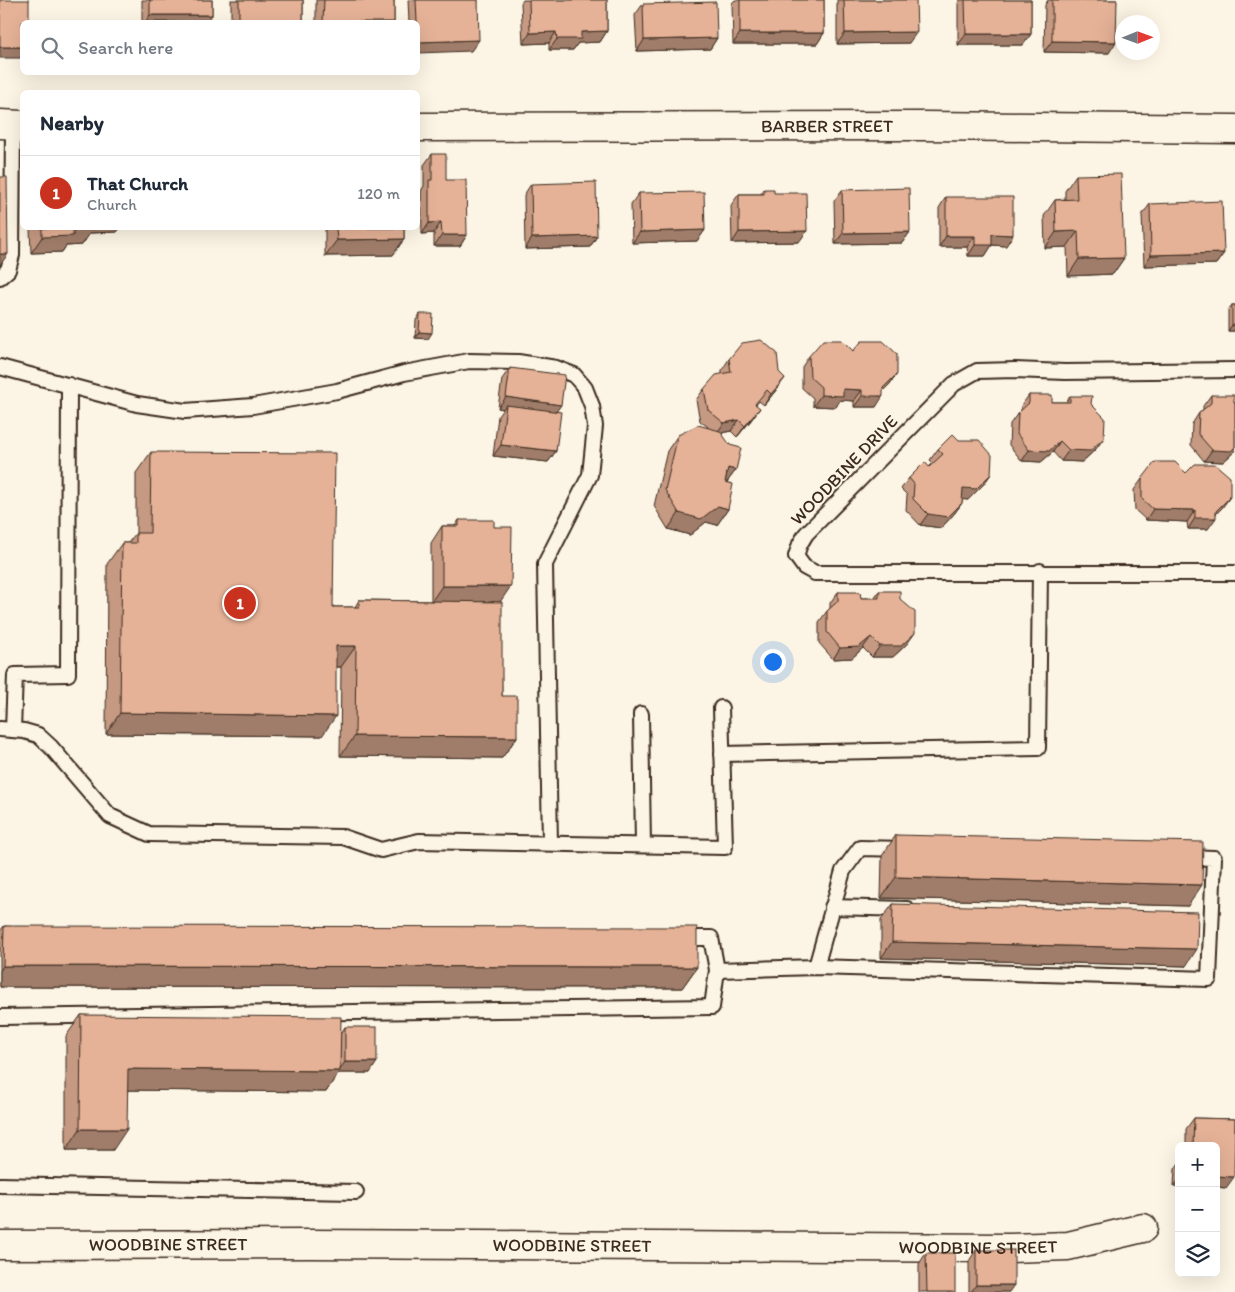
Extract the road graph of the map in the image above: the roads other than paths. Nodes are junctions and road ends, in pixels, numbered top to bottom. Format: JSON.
{"nodes":[{"id":1,"x":12,"y":125,"type":"edge"},
{"id":2,"x":420,"y":127,"type":"edge"},
{"id":3,"x":1235,"y":129,"type":"edge"},
{"id":4,"x":0,"y":278,"type":"edge"},
{"id":5,"x":0,"y":367,"type":"edge"},
{"id":6,"x":1235,"y":370,"type":"edge"},
{"id":7,"x":68,"y":385,"type":"junction"},
{"id":8,"x":1040,"y":572,"type":"junction"},
{"id":9,"x":1235,"y":572,"type":"edge"},
{"id":10,"x":720,"y":708,"type":"dead end"},
{"id":11,"x":640,"y":714,"type":"dead end"},
{"id":12,"x":6,"y":730,"type":"edge"},
{"id":13,"x":722,"y":754,"type":"junction"},
{"id":14,"x":550,"y":843,"type":"junction"},
{"id":15,"x":643,"y":845,"type":"junction"},
{"id":16,"x":919,"y":849,"type":"edge"},
{"id":17,"x":1175,"y":856,"type":"edge"},
{"id":18,"x":832,"y":907,"type":"junction"},
{"id":19,"x":922,"y":910,"type":"edge"},
{"id":20,"x":662,"y":938,"type":"edge"},
{"id":21,"x":816,"y":967,"type":"junction"},
{"id":22,"x":717,"y":970,"type":"junction"},
{"id":23,"x":0,"y":1016,"type":"edge"},
{"id":24,"x":0,"y":1185,"type":"edge"},
{"id":25,"x":356,"y":1192,"type":"dead end"},
{"id":26,"x":1143,"y":1228,"type":"dead end"},
{"id":27,"x":0,"y":1245,"type":"edge"}],
"edges":[{"from":1,"to":4,"type":"lane"},
{"from":2,"to":3,"type":"street","name":"BARBER STREET"},
{"from":5,"to":7,"type":"lane"},
{"from":6,"to":8,"type":"lane","name":"WOODBINE DRIVE"},
{"from":7,"to":12,"type":"lane"},
{"from":7,"to":14,"type":"lane"},
{"from":8,"to":9,"type":"lane","name":"WOODBINE DRIVE"},
{"from":8,"to":13,"type":"lane"},
{"from":10,"to":13,"type":"lane"},
{"from":11,"to":15,"type":"lane"},
{"from":12,"to":14,"type":"lane"},
{"from":13,"to":15,"type":"lane"},
{"from":14,"to":15,"type":"lane"},
{"from":16,"to":18,"type":"lane"},
{"from":17,"to":21,"type":"lane"},
{"from":18,"to":19,"type":"lane"},
{"from":18,"to":21,"type":"lane"},
{"from":20,"to":22,"type":"lane"},
{"from":21,"to":22,"type":"lane"},
{"from":22,"to":23,"type":"lane"},
{"from":24,"to":25,"type":"lane"},
{"from":26,"to":27,"type":"street","name":"WOODBINE STREET"}]}
